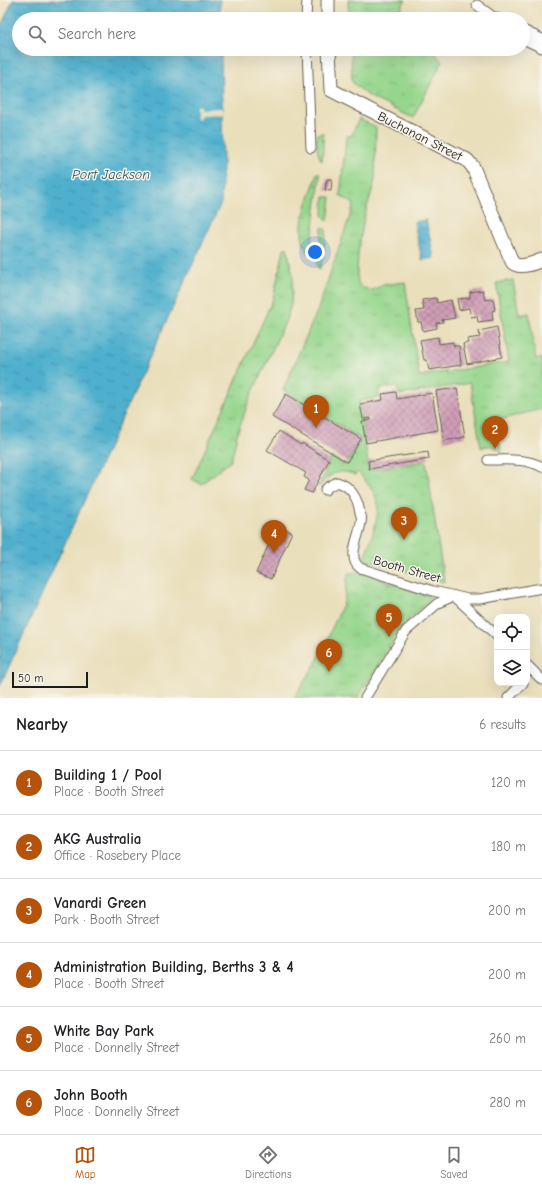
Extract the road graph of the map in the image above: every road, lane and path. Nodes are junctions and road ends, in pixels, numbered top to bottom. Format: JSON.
{"nodes":[{"id":1,"x":307,"y":0,"type":"edge"},
{"id":2,"x":328,"y":0,"type":"edge"},
{"id":3,"x":475,"y":3,"type":"edge"},
{"id":4,"x":306,"y":12,"type":"edge"},
{"id":5,"x":328,"y":12,"type":"edge"},
{"id":6,"x":481,"y":12,"type":"edge"},
{"id":7,"x":487,"y":12,"type":"edge"},
{"id":8,"x":530,"y":33,"type":"edge"},
{"id":9,"x":542,"y":39,"type":"edge"},
{"id":10,"x":530,"y":42,"type":"edge"},
{"id":11,"x":542,"y":48,"type":"edge"},
{"id":12,"x":307,"y":56,"type":"edge"},
{"id":13,"x":329,"y":56,"type":"edge"},
{"id":14,"x":310,"y":148,"type":"dead end"},
{"id":15,"x":542,"y":260,"type":"edge"},
{"id":16,"x":488,"y":460,"type":"dead end"},
{"id":17,"x":542,"y":467,"type":"edge"},
{"id":18,"x":325,"y":490,"type":"dead end"},
{"id":19,"x":542,"y":588,"type":"edge"},
{"id":20,"x":454,"y":596,"type":"junction"},
{"id":21,"x":494,"y":633,"type":"edge"},
{"id":22,"x":530,"y":668,"type":"edge"},
{"id":23,"x":542,"y":680,"type":"edge"},
{"id":24,"x":520,"y":686,"type":"edge"},
{"id":25,"x":366,"y":698,"type":"edge"},
{"id":26,"x":508,"y":698,"type":"edge"}],
"edges":[{"from":1,"to":4,"type":"street"},
{"from":2,"to":5,"type":"street"},
{"from":3,"to":6,"type":"street"},
{"from":3,"to":7,"type":"street"},
{"from":8,"to":9,"type":"street"},
{"from":10,"to":11,"type":"street"},
{"from":12,"to":14,"type":"street"},
{"from":13,"to":15,"type":"street","name":"Buchanan Street"},
{"from":16,"to":17,"type":"street"},
{"from":18,"to":20,"type":"street","name":"Booth Street"},
{"from":19,"to":20,"type":"street"},
{"from":20,"to":21,"type":"street","name":"Booth Street"},
{"from":20,"to":25,"type":"street"},
{"from":22,"to":23,"type":"street"},
{"from":24,"to":26,"type":"street"}]}
